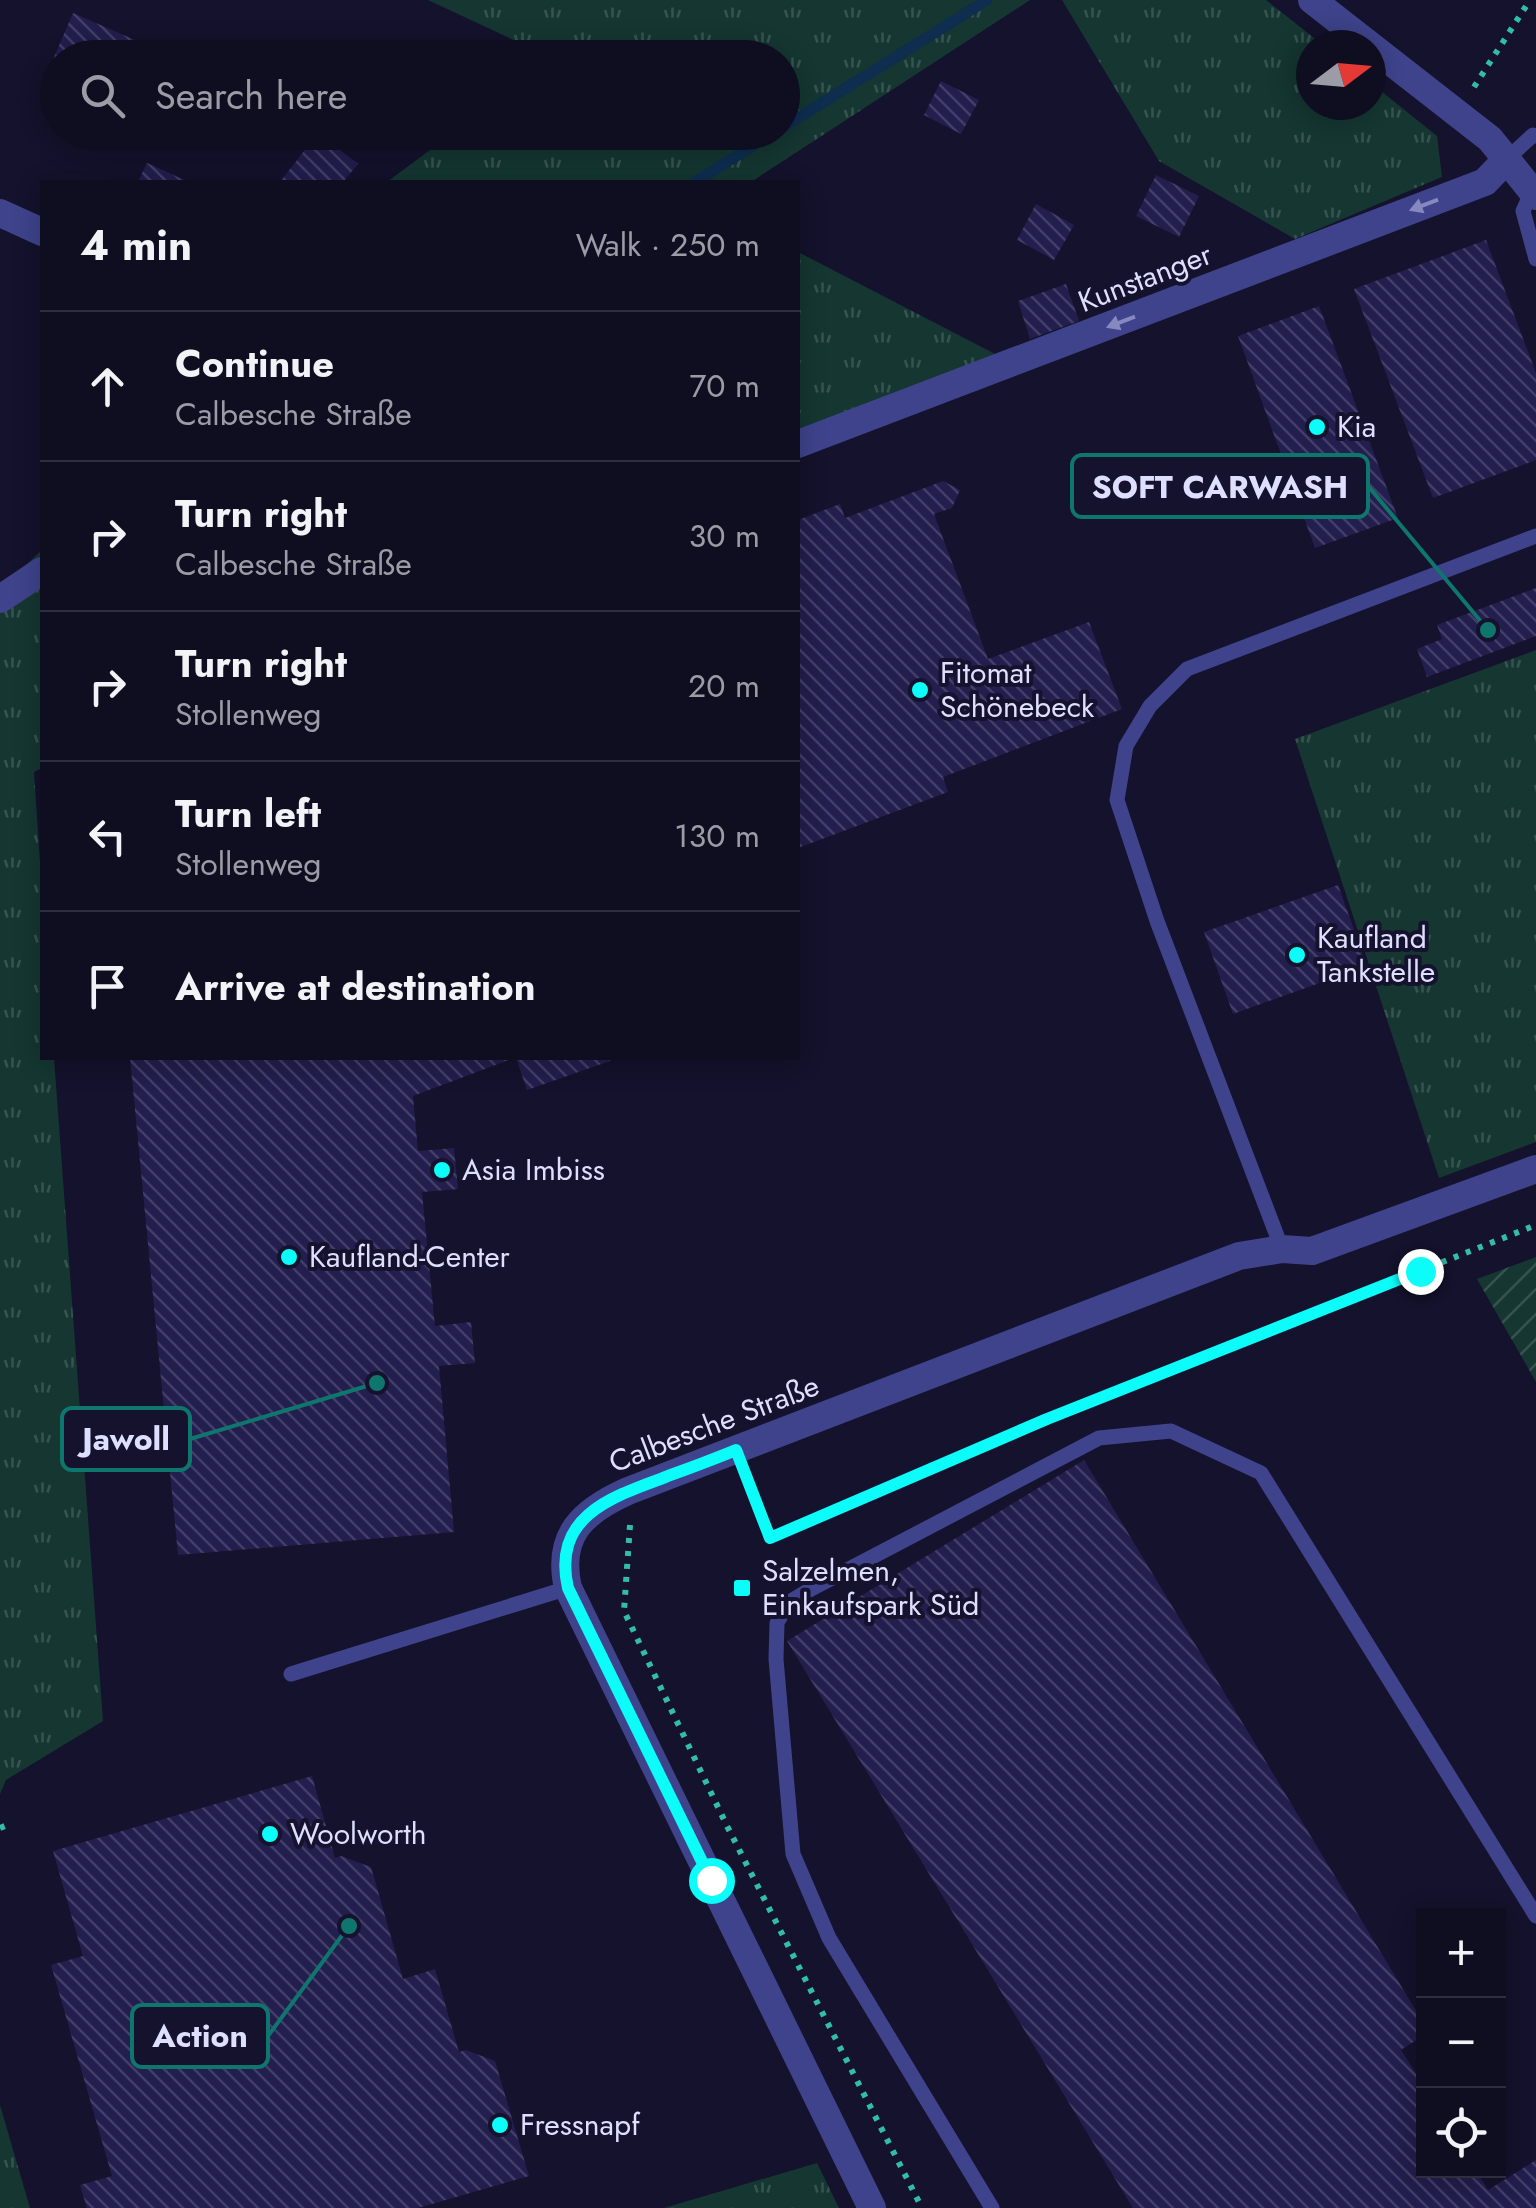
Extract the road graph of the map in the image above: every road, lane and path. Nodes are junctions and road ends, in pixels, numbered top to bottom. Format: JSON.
{"nodes":[{"id":1,"x":1312,"y":0,"type":"edge"},
{"id":2,"x":1530,"y":0,"type":"edge"},
{"id":3,"x":1458,"y":113,"type":"junction"},
{"id":4,"x":1536,"y":136,"type":"edge"},
{"id":5,"x":1508,"y":158,"type":"junction"},
{"id":6,"x":1534,"y":195,"type":"edge"},
{"id":7,"x":0,"y":213,"type":"edge"},
{"id":8,"x":40,"y":231,"type":"edge"},
{"id":9,"x":1536,"y":259,"type":"edge"},
{"id":10,"x":800,"y":443,"type":"edge"},
{"id":11,"x":1536,"y":536,"type":"edge"},
{"id":12,"x":40,"y":572,"type":"edge"},
{"id":13,"x":0,"y":599,"type":"edge"},
{"id":14,"x":1536,"y":1169,"type":"edge"},
{"id":15,"x":1536,"y":1226,"type":"edge"},
{"id":16,"x":1282,"y":1249,"type":"junction"},
{"id":17,"x":736,"y":1450,"type":"junction"},
{"id":18,"x":628,"y":1491,"type":"junction"},
{"id":19,"x":568,"y":1588,"type":"junction"},
{"id":20,"x":291,"y":1674,"type":"dead end"},
{"id":21,"x":10,"y":1824,"type":"dead end"},
{"id":22,"x":0,"y":1828,"type":"edge"},
{"id":23,"x":1536,"y":1916,"type":"edge"},
{"id":24,"x":872,"y":2208,"type":"edge"},
{"id":25,"x":922,"y":2208,"type":"edge"},
{"id":26,"x":992,"y":2208,"type":"edge"}],
"edges":[{"from":1,"to":3,"type":"street"},
{"from":2,"to":3,"type":"path"},
{"from":3,"to":5,"type":"street"},
{"from":4,"to":5,"type":"lane","name":"Kunstanger"},
{"from":5,"to":6,"type":"street"},
{"from":5,"to":10,"type":"street","name":"Kunstanger","one_way":true},
{"from":6,"to":9,"type":"lane"},
{"from":7,"to":8,"type":"street"},
{"from":11,"to":16,"type":"lane"},
{"from":12,"to":13,"type":"street"},
{"from":14,"to":16,"type":"street","name":"Calbesche Straße"},
{"from":15,"to":17,"type":"path"},
{"from":16,"to":17,"type":"street","name":"Calbesche Straße"},
{"from":17,"to":18,"type":"street","name":"Calbesche Straße"},
{"from":18,"to":19,"type":"street","name":"Calbesche Straße"},
{"from":18,"to":25,"type":"path"},
{"from":19,"to":20,"type":"lane"},
{"from":19,"to":24,"type":"street","name":"Calbesche Straße"},
{"from":21,"to":22,"type":"path"},
{"from":23,"to":26,"type":"lane"}]}
